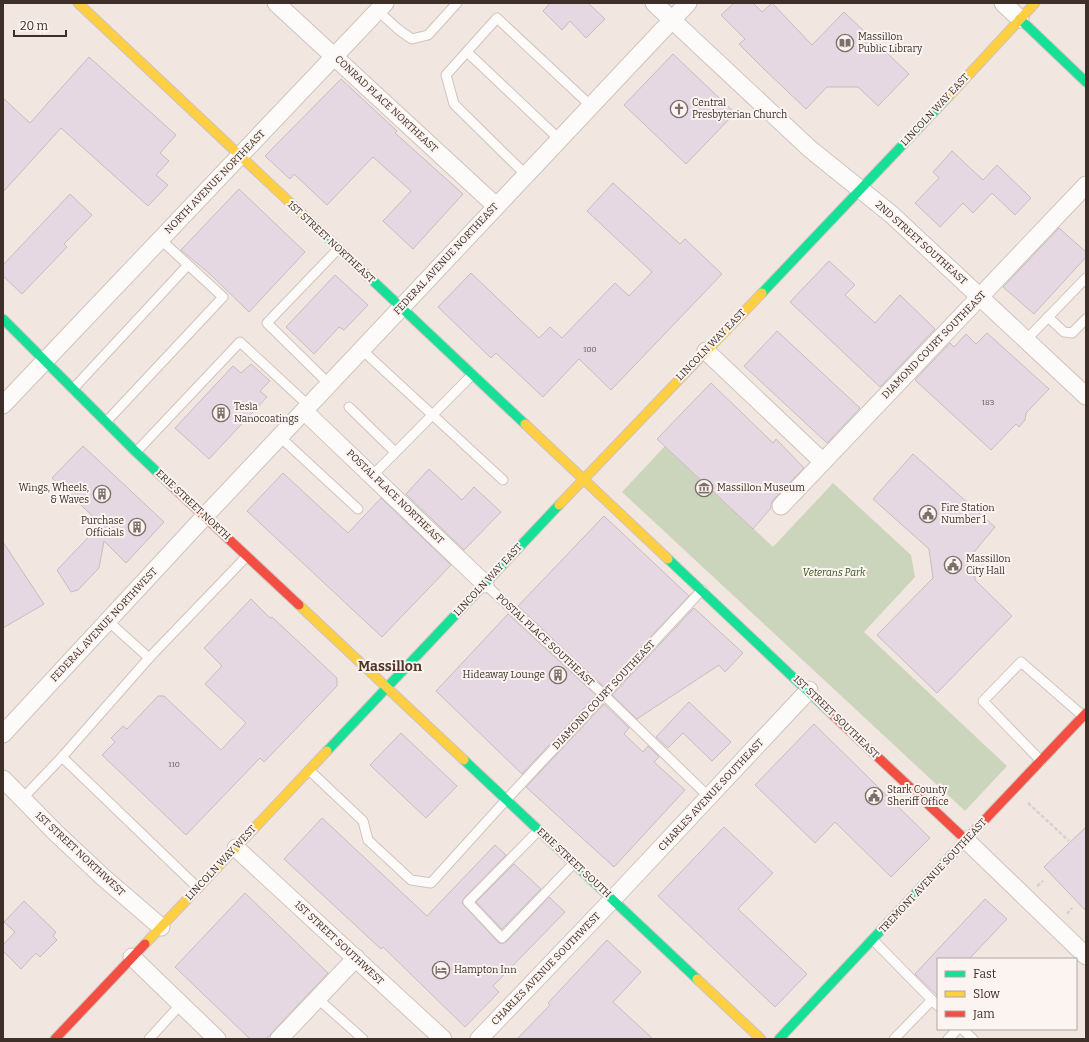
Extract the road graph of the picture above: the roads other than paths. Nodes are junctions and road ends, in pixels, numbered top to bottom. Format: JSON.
{"nodes":[{"id":1,"x":78,"y":3,"type":"edge"},
{"id":2,"x":276,"y":3,"type":"edge"},
{"id":3,"x":457,"y":3,"type":"edge"},
{"id":4,"x":654,"y":3,"type":"edge"},
{"id":5,"x":688,"y":3,"type":"edge"},
{"id":6,"x":1003,"y":3,"type":"edge"},
{"id":7,"x":1035,"y":3,"type":"edge"},
{"id":8,"x":382,"y":7,"type":"edge"},
{"id":9,"x":1020,"y":19,"type":"junction"},
{"id":10,"x":672,"y":20,"type":"junction"},
{"id":11,"x":467,"y":52,"type":"junction"},
{"id":12,"x":334,"y":57,"type":"junction"},
{"id":13,"x":1086,"y":82,"type":"edge"},
{"id":14,"x":591,"y":106,"type":"junction"},
{"id":15,"x":559,"y":139,"type":"junction"},
{"id":16,"x":240,"y":156,"type":"junction"},
{"id":17,"x":526,"y":175,"type":"junction"},
{"id":18,"x":1086,"y":184,"type":"edge"},
{"id":19,"x":860,"y":189,"type":"junction"},
{"id":20,"x":496,"y":206,"type":"junction"},
{"id":21,"x":160,"y":239,"type":"junction"},
{"id":22,"x":338,"y":249,"type":"junction"},
{"id":23,"x":188,"y":265,"type":"junction"},
{"id":24,"x":1086,"y":278,"type":"edge"},
{"id":25,"x":980,"y":297,"type":"junction"},
{"id":26,"x":400,"y":308,"type":"junction"},
{"id":27,"x":1048,"y":317,"type":"junction"},
{"id":28,"x":3,"y":319,"type":"edge"},
{"id":29,"x":1086,"y":319,"type":"edge"},
{"id":30,"x":1026,"y":340,"type":"junction"},
{"id":31,"x":362,"y":350,"type":"junction"},
{"id":32,"x":706,"y":351,"type":"junction"},
{"id":33,"x":45,"y":360,"type":"junction"},
{"id":34,"x":472,"y":375,"type":"junction"},
{"id":35,"x":329,"y":384,"type":"junction"},
{"id":36,"x":73,"y":389,"type":"junction"},
{"id":37,"x":1085,"y":395,"type":"edge"},
{"id":38,"x":3,"y":405,"type":"edge"},
{"id":39,"x":349,"y":407,"type":"dead end"},
{"id":40,"x":306,"y":408,"type":"junction"},
{"id":41,"x":433,"y":415,"type":"junction"},
{"id":42,"x":106,"y":422,"type":"junction"},
{"id":43,"x":280,"y":437,"type":"junction"},
{"id":44,"x":136,"y":452,"type":"junction"},
{"id":45,"x":395,"y":452,"type":"junction"},
{"id":46,"x":823,"y":462,"type":"junction"},
{"id":47,"x":372,"y":476,"type":"junction"},
{"id":48,"x":584,"y":479,"type":"junction"},
{"id":49,"x":503,"y":480,"type":"dead end"},
{"id":50,"x":781,"y":506,"type":"dead end"},
{"id":51,"x":358,"y":509,"type":"dead end"},
{"id":52,"x":205,"y":516,"type":"junction"},
{"id":53,"x":247,"y":556,"type":"junction"},
{"id":54,"x":485,"y":584,"type":"junction"},
{"id":55,"x":702,"y":590,"type":"junction"},
{"id":56,"x":108,"y":621,"type":"junction"},
{"id":57,"x":149,"y":658,"type":"junction"},
{"id":58,"x":387,"y":687,"type":"junction"},
{"id":59,"x":809,"y":690,"type":"junction"},
{"id":60,"x":604,"y":695,"type":"junction"},
{"id":61,"x":1085,"y":715,"type":"edge"},
{"id":62,"x":3,"y":734,"type":"edge"},
{"id":63,"x":62,"y":757,"type":"junction"},
{"id":64,"x":1041,"y":761,"type":"junction"},
{"id":65,"x":309,"y":770,"type":"junction"},
{"id":66,"x":3,"y":779,"type":"edge"},
{"id":67,"x":709,"y":797,"type":"junction"},
{"id":68,"x":22,"y":799,"type":"junction"},
{"id":69,"x":506,"y":800,"type":"junction"},
{"id":70,"x":539,"y":830,"type":"junction"},
{"id":71,"x":966,"y":840,"type":"junction"},
{"id":72,"x":236,"y":848,"type":"junction"},
{"id":73,"x":574,"y":863,"type":"junction"},
{"id":74,"x":198,"y":888,"type":"junction"},
{"id":75,"x":613,"y":899,"type":"junction"},
{"id":76,"x":161,"y":927,"type":"junction"},
{"id":77,"x":873,"y":940,"type":"junction"},
{"id":78,"x":1086,"y":956,"type":"edge"},
{"id":79,"x":132,"y":957,"type":"junction"},
{"id":80,"x":356,"y":958,"type":"junction"},
{"id":81,"x":318,"y":998,"type":"junction"},
{"id":82,"x":935,"y":1003,"type":"edge"},
{"id":83,"x":181,"y":1004,"type":"junction"},
{"id":84,"x":956,"y":1030,"type":"edge"},
{"id":85,"x":963,"y":1030,"type":"edge"},
{"id":86,"x":283,"y":1038,"type":"edge"},
{"id":87,"x":56,"y":1039,"type":"edge"},
{"id":88,"x":149,"y":1039,"type":"edge"},
{"id":89,"x":217,"y":1039,"type":"edge"},
{"id":90,"x":363,"y":1039,"type":"edge"},
{"id":91,"x":443,"y":1039,"type":"edge"},
{"id":92,"x":479,"y":1039,"type":"edge"},
{"id":93,"x":761,"y":1039,"type":"edge"},
{"id":94,"x":779,"y":1039,"type":"edge"},
{"id":95,"x":894,"y":1039,"type":"edge"},
{"id":96,"x":948,"y":1039,"type":"edge"},
{"id":97,"x":973,"y":1039,"type":"edge"}],
"edges":[{"from":1,"to":16,"type":"main road","name":"1ST STREET NORTHEAST"},
{"from":2,"to":12,"type":"street","name":"CONRAD PLACE NORTHEAST"},
{"from":3,"to":8,"type":"lane"},
{"from":4,"to":10,"type":"street","name":"2ND STREET SOUTHEAST"},
{"from":5,"to":10,"type":"street","name":"FEDERAL AVENUE NORTHEAST"},
{"from":6,"to":9,"type":"street"},
{"from":7,"to":9,"type":"main road","name":"LINCOLN WAY EAST"},
{"from":8,"to":12,"type":"street","name":"NORTH AVENUE NORTHEAST"},
{"from":9,"to":13,"type":"main road"},
{"from":9,"to":19,"type":"main road","name":"LINCOLN WAY EAST"},
{"from":10,"to":14,"type":"street","name":"FEDERAL AVENUE NORTHEAST"},
{"from":10,"to":19,"type":"street","name":"2ND STREET SOUTHEAST"},
{"from":11,"to":14,"type":"lane"},
{"from":11,"to":15,"type":"lane"},
{"from":11,"to":17,"type":"lane"},
{"from":12,"to":16,"type":"street","name":"NORTH AVENUE NORTHEAST"},
{"from":12,"to":20,"type":"street","name":"CONRAD PLACE NORTHEAST"},
{"from":14,"to":15,"type":"street","name":"FEDERAL AVENUE NORTHEAST"},
{"from":15,"to":17,"type":"street","name":"FEDERAL AVENUE NORTHEAST"},
{"from":16,"to":21,"type":"street","name":"NORTH AVENUE NORTHEAST"},
{"from":16,"to":22,"type":"main road","name":"1ST STREET NORTHEAST"},
{"from":17,"to":20,"type":"street","name":"FEDERAL AVENUE NORTHEAST"},
{"from":18,"to":25,"type":"street","name":"DIAMOND COURT SOUTHEAST"},
{"from":19,"to":25,"type":"street","name":"2ND STREET SOUTHEAST"},
{"from":19,"to":32,"type":"main road","name":"LINCOLN WAY EAST"},
{"from":20,"to":26,"type":"street","name":"FEDERAL AVENUE NORTHEAST"},
{"from":21,"to":23,"type":"lane"},
{"from":21,"to":33,"type":"street","name":"NORTH AVENUE NORTHEAST"},
{"from":22,"to":26,"type":"main road","name":"1ST STREET NORTHEAST"},
{"from":22,"to":35,"type":"lane"},
{"from":23,"to":36,"type":"lane"},
{"from":23,"to":42,"type":"lane"},
{"from":24,"to":27,"type":"lane"},
{"from":25,"to":30,"type":"street","name":"2ND STREET SOUTHEAST"},
{"from":25,"to":46,"type":"street","name":"DIAMOND COURT SOUTHEAST"},
{"from":26,"to":31,"type":"street","name":"FEDERAL AVENUE NORTHEAST"},
{"from":26,"to":34,"type":"main road","name":"1ST STREET NORTHEAST"},
{"from":27,"to":29,"type":"lane"},
{"from":27,"to":30,"type":"lane"},
{"from":28,"to":33,"type":"main road","name":"ERIE STREET NORTH"},
{"from":30,"to":37,"type":"street","name":"2ND STREET SOUTHEAST"},
{"from":31,"to":35,"type":"street","name":"FEDERAL AVENUE NORTHEAST"},
{"from":31,"to":41,"type":"lane"},
{"from":32,"to":46,"type":"street"},
{"from":32,"to":48,"type":"main road","name":"LINCOLN WAY EAST"},
{"from":33,"to":36,"type":"main road","name":"ERIE STREET NORTH"},
{"from":33,"to":38,"type":"street","name":"NORTH AVENUE NORTHEAST"},
{"from":34,"to":41,"type":"lane"},
{"from":34,"to":48,"type":"main road","name":"1ST STREET NORTHEAST"},
{"from":35,"to":40,"type":"street","name":"FEDERAL AVENUE NORTHEAST"},
{"from":36,"to":42,"type":"main road","name":"ERIE STREET NORTH"},
{"from":39,"to":45,"type":"lane"},
{"from":40,"to":43,"type":"street","name":"FEDERAL AVENUE NORTHEAST"},
{"from":40,"to":44,"type":"lane"},
{"from":40,"to":47,"type":"street","name":"POSTAL PLACE NORTHEAST"},
{"from":41,"to":45,"type":"lane"},
{"from":41,"to":49,"type":"lane"},
{"from":42,"to":44,"type":"main road","name":"ERIE STREET NORTH"},
{"from":43,"to":51,"type":"lane"},
{"from":43,"to":52,"type":"street","name":"FEDERAL AVENUE NORTHEAST"},
{"from":44,"to":52,"type":"main road","name":"ERIE STREET NORTH"},
{"from":45,"to":47,"type":"lane"},
{"from":46,"to":50,"type":"street","name":"DIAMOND COURT SOUTHEAST"},
{"from":47,"to":54,"type":"street","name":"POSTAL PLACE NORTHEAST"},
{"from":48,"to":54,"type":"main road","name":"LINCOLN WAY EAST"},
{"from":48,"to":55,"type":"main road","name":"1ST STREET SOUTHEAST"},
{"from":52,"to":53,"type":"main road","name":"ERIE STREET NORTH"},
{"from":52,"to":56,"type":"street","name":"FEDERAL AVENUE NORTHWEST"},
{"from":53,"to":57,"type":"lane"},
{"from":53,"to":58,"type":"main road","name":"ERIE STREET NORTH"},
{"from":54,"to":58,"type":"main road","name":"LINCOLN WAY EAST"},
{"from":54,"to":60,"type":"lane","name":"POSTAL PLACE SOUTHEAST"},
{"from":55,"to":59,"type":"main road","name":"1ST STREET SOUTHEAST"},
{"from":55,"to":60,"type":"lane","name":"DIAMOND COURT SOUTHEAST"},
{"from":56,"to":57,"type":"lane"},
{"from":56,"to":62,"type":"street","name":"FEDERAL AVENUE NORTHWEST"},
{"from":57,"to":63,"type":"lane"},
{"from":58,"to":65,"type":"main road","name":"LINCOLN WAY WEST"},
{"from":58,"to":69,"type":"main road","name":"ERIE STREET SOUTH"},
{"from":59,"to":67,"type":"street","name":"CHARLES AVENUE SOUTHEAST"},
{"from":59,"to":71,"type":"main road","name":"1ST STREET SOUTHEAST"},
{"from":60,"to":67,"type":"lane","name":"POSTAL PLACE SOUTHEAST"},
{"from":60,"to":69,"type":"lane","name":"DIAMOND COURT SOUTHEAST"},
{"from":61,"to":64,"type":"main road","name":"TREMONT AVENUE SOUTHEAST"},
{"from":61,"to":64,"type":"lane"},
{"from":63,"to":68,"type":"lane"},
{"from":63,"to":74,"type":"lane"},
{"from":64,"to":71,"type":"main road","name":"TREMONT AVENUE SOUTHEAST"},
{"from":65,"to":69,"type":"lane","name":"DIAMOND COURT SOUTHEAST"},
{"from":65,"to":72,"type":"main road","name":"LINCOLN WAY WEST"},
{"from":66,"to":68,"type":"street","name":"1ST STREET NORTHWEST"},
{"from":67,"to":75,"type":"street","name":"CHARLES AVENUE SOUTHEAST"},
{"from":68,"to":76,"type":"street","name":"1ST STREET NORTHWEST"},
{"from":69,"to":70,"type":"main road","name":"ERIE STREET SOUTH"},
{"from":70,"to":73,"type":"main road","name":"ERIE STREET SOUTH"},
{"from":70,"to":73,"type":"lane"},
{"from":71,"to":77,"type":"main road","name":"TREMONT AVENUE SOUTHEAST"},
{"from":71,"to":78,"type":"street","name":"1ST STREET SOUTHEAST"},
{"from":72,"to":74,"type":"main road","name":"LINCOLN WAY WEST"},
{"from":72,"to":80,"type":"street","name":"1ST STREET SOUTHWEST"},
{"from":73,"to":75,"type":"main road","name":"ERIE STREET SOUTH"},
{"from":74,"to":76,"type":"main road","name":"LINCOLN WAY WEST"},
{"from":75,"to":92,"type":"street","name":"CHARLES AVENUE SOUTHWEST"},
{"from":75,"to":93,"type":"main road","name":"ERIE STREET SOUTH"},
{"from":76,"to":79,"type":"main road","name":"LINCOLN WAY WEST"},
{"from":77,"to":82,"type":"lane"},
{"from":77,"to":94,"type":"main road","name":"TREMONT AVENUE SOUTHEAST"},
{"from":79,"to":83,"type":"street"},
{"from":79,"to":87,"type":"main road","name":"LINCOLN WAY WEST"},
{"from":80,"to":81,"type":"street"},
{"from":80,"to":91,"type":"street","name":"1ST STREET SOUTHWEST"},
{"from":81,"to":86,"type":"street"},
{"from":81,"to":90,"type":"lane"},
{"from":82,"to":95,"type":"lane"},
{"from":83,"to":88,"type":"lane"},
{"from":83,"to":89,"type":"street"},
{"from":84,"to":96,"type":"lane"},
{"from":85,"to":97,"type":"lane"}]}
